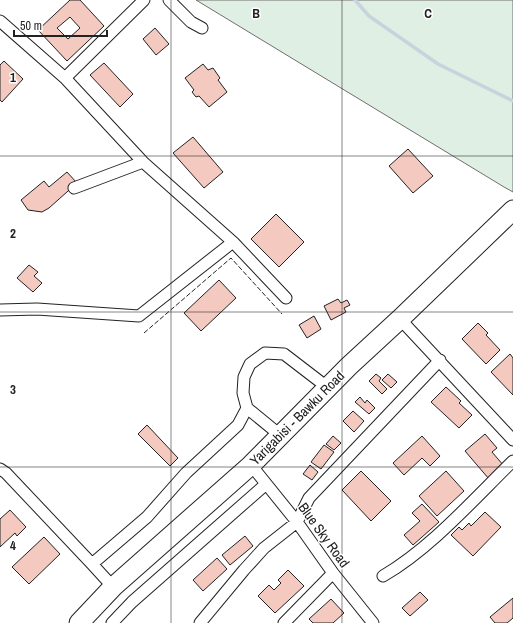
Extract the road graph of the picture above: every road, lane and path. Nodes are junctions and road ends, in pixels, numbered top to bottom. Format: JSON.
{"nodes":[{"id":1,"x":144,"y":0,"type":"edge"},
{"id":2,"x":168,"y":0,"type":"edge"},
{"id":3,"x":0,"y":21,"type":"edge"},
{"id":4,"x":202,"y":28,"type":"dead end"},
{"id":5,"x":64,"y":78,"type":"junction"},
{"id":6,"x":143,"y":162,"type":"junction"},
{"id":7,"x":74,"y":188,"type":"dead end"},
{"id":8,"x":513,"y":210,"type":"edge"},
{"id":9,"x":233,"y":242,"type":"junction"},
{"id":10,"x":286,"y":298,"type":"dead end"},
{"id":11,"x":0,"y":310,"type":"edge"},
{"id":12,"x":400,"y":319,"type":"junction"},
{"id":13,"x":440,"y":360,"type":"junction"},
{"id":14,"x":327,"y":387,"type":"junction"},
{"id":15,"x":247,"y":408,"type":"junction"},
{"id":16,"x":280,"y":435,"type":"junction"},
{"id":17,"x":513,"y":440,"type":"edge"},
{"id":18,"x":513,"y":461,"type":"edge"},
{"id":19,"x":251,"y":465,"type":"junction"},
{"id":20,"x":0,"y":469,"type":"edge"},
{"id":21,"x":266,"y":484,"type":"junction"},
{"id":22,"x":297,"y":522,"type":"junction"},
{"id":23,"x":92,"y":564,"type":"junction"},
{"id":24,"x":333,"y":573,"type":"junction"},
{"id":25,"x":383,"y":576,"type":"dead end"},
{"id":26,"x":113,"y":587,"type":"junction"},
{"id":27,"x":78,"y":623,"type":"edge"},
{"id":28,"x":112,"y":623,"type":"edge"},
{"id":29,"x":200,"y":623,"type":"edge"},
{"id":30,"x":284,"y":623,"type":"edge"},
{"id":31,"x":373,"y":623,"type":"edge"}],
"edges":[{"from":1,"to":5,"type":"street"},
{"from":2,"to":4,"type":"street"},
{"from":3,"to":5,"type":"street"},
{"from":5,"to":6,"type":"street"},
{"from":6,"to":7,"type":"street"},
{"from":6,"to":9,"type":"street"},
{"from":8,"to":12,"type":"highway","name":"Yarigabisi - Bawku Road"},
{"from":9,"to":10,"type":"street"},
{"from":9,"to":11,"type":"street"},
{"from":12,"to":13,"type":"street"},
{"from":12,"to":14,"type":"highway","name":"Yarigabisi - Bawku Road"},
{"from":13,"to":17,"type":"street"},
{"from":13,"to":22,"type":"street"},
{"from":14,"to":15,"type":"street"},
{"from":14,"to":16,"type":"highway","name":"Yarigabisi - Bawku Road"},
{"from":15,"to":16,"type":"street"},
{"from":15,"to":23,"type":"street"},
{"from":16,"to":19,"type":"highway","name":"Yarigabisi - Bawku Road"},
{"from":18,"to":25,"type":"street"},
{"from":19,"to":21,"type":"street","name":"Blue Sky Road"},
{"from":19,"to":26,"type":"highway","name":"Yarigabisi - Bawku Road"},
{"from":20,"to":23,"type":"street"},
{"from":21,"to":22,"type":"street","name":"Blue Sky Road"},
{"from":21,"to":28,"type":"street"},
{"from":22,"to":24,"type":"street","name":"Blue Sky Road"},
{"from":22,"to":29,"type":"street"},
{"from":23,"to":26,"type":"street"},
{"from":24,"to":30,"type":"street"},
{"from":24,"to":31,"type":"street","name":"Blue Sky Road"},
{"from":26,"to":27,"type":"highway","name":"Yarigabisi - Bawku Road"}]}
